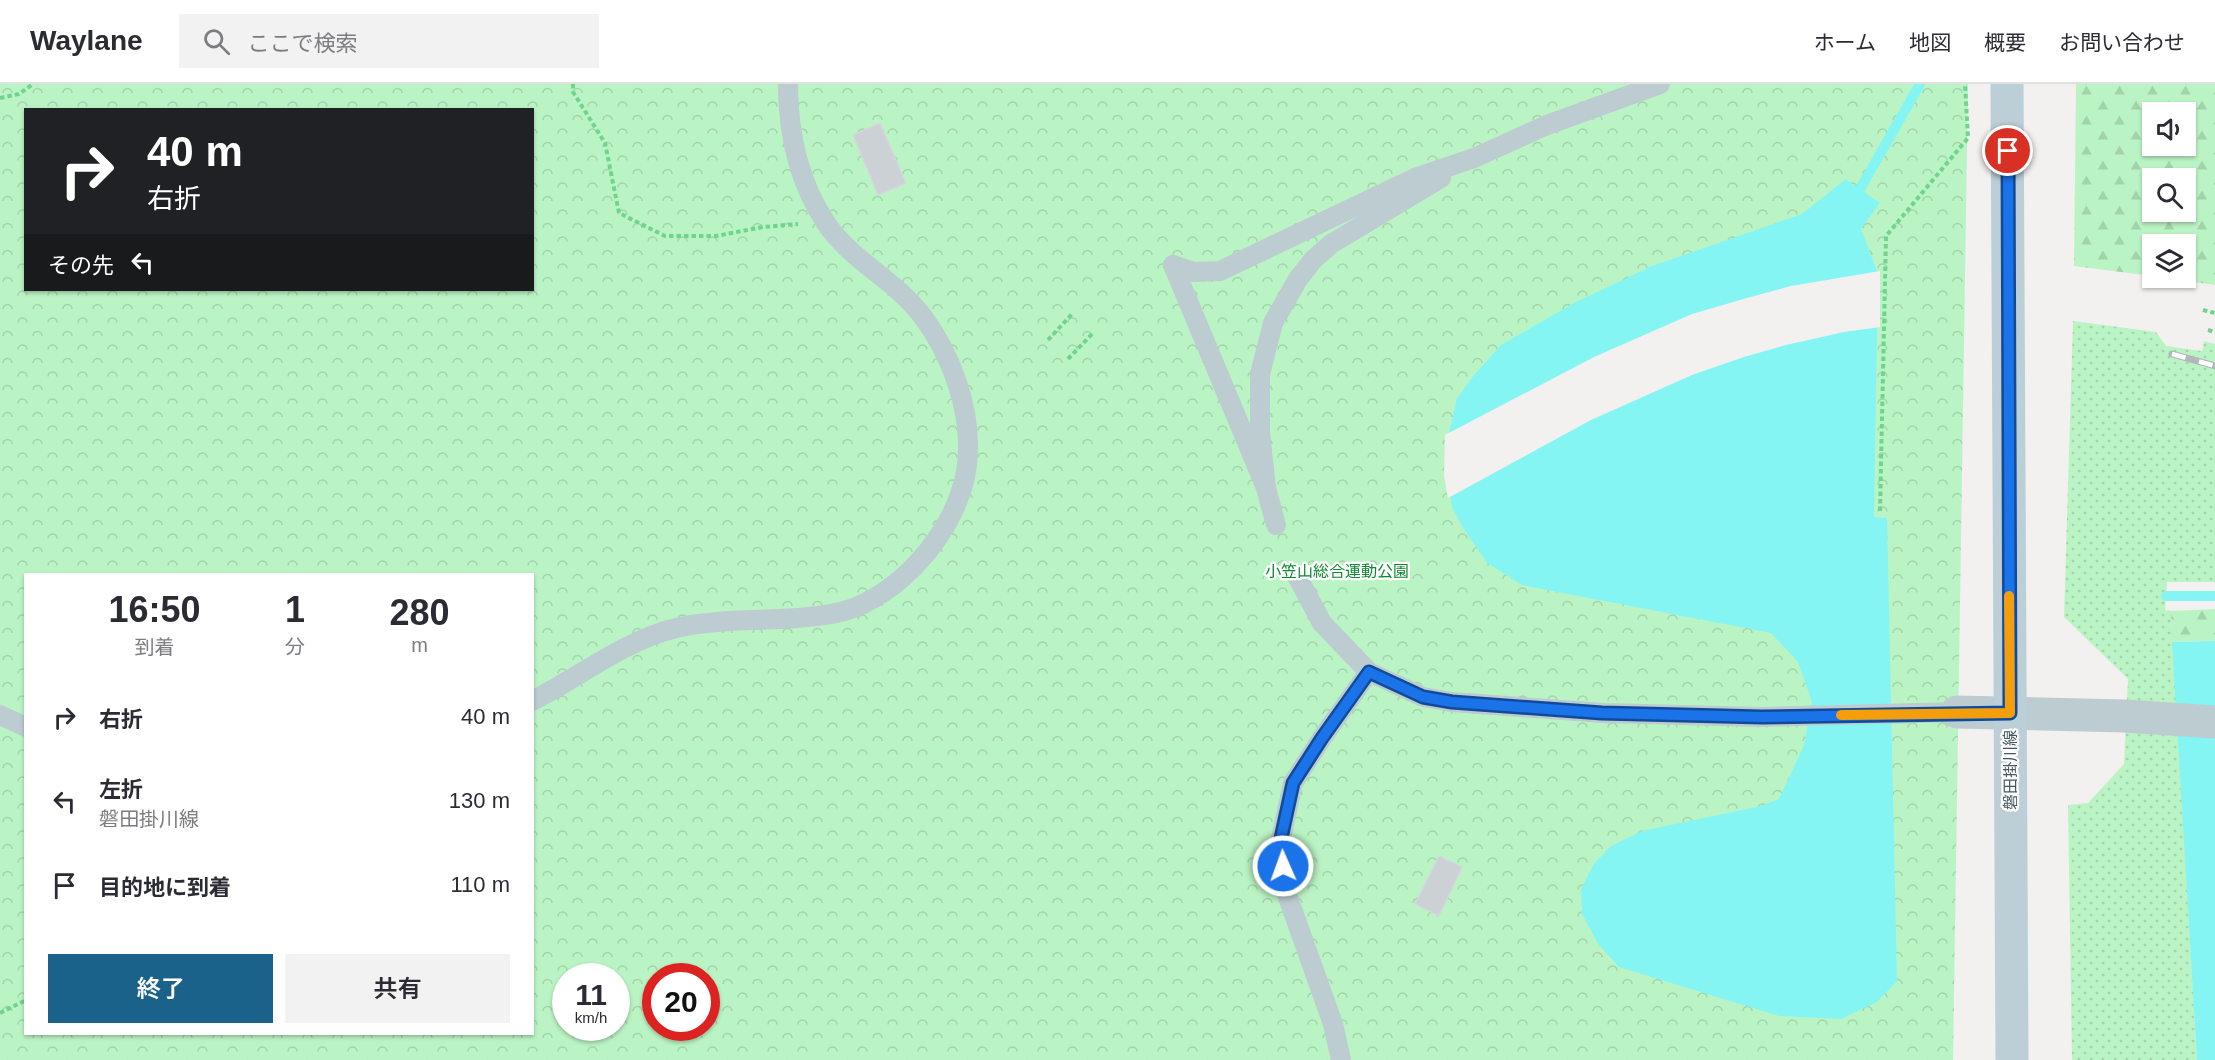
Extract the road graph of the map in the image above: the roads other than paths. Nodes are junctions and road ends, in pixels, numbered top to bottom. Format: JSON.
{"nodes":[{"id":1,"x":788,"y":84,"type":"edge"},
{"id":2,"x":1660,"y":84,"type":"edge"},
{"id":3,"x":2007,"y":84,"type":"edge"},
{"id":4,"x":1474,"y":158,"type":"junction"},
{"id":5,"x":1266,"y":488,"type":"junction"},
{"id":6,"x":1276,"y":525,"type":"dead end"},
{"id":7,"x":1297,"y":576,"type":"dead end"},
{"id":8,"x":1369,"y":672,"type":"junction"},
{"id":9,"x":534,"y":699,"type":"edge"},
{"id":10,"x":1957,"y":712,"type":"joint"},
{"id":11,"x":2010,"y":713,"type":"junction"},
{"id":12,"x":0,"y":715,"type":"edge"},
{"id":13,"x":2215,"y":722,"type":"edge"},
{"id":14,"x":24,"y":727,"type":"edge"},
{"id":15,"x":1341,"y":1060,"type":"edge"},
{"id":16,"x":2012,"y":1060,"type":"edge"}],
"edges":[{"from":1,"to":9,"type":"lane"},
{"from":2,"to":4,"type":"lane"},
{"from":3,"to":11,"type":"main road","name":"磐田掛川線"},
{"from":4,"to":5,"type":"lane"},
{"from":4,"to":5,"type":"lane"},
{"from":5,"to":6,"type":"lane"},
{"from":7,"to":8,"type":"lane"},
{"from":8,"to":10,"type":"lane"},
{"from":8,"to":15,"type":"lane"},
{"from":10,"to":11,"type":"street"},
{"from":11,"to":13,"type":"street"},
{"from":11,"to":16,"type":"main road","name":"磐田掛川線"},
{"from":12,"to":14,"type":"lane"}]}
